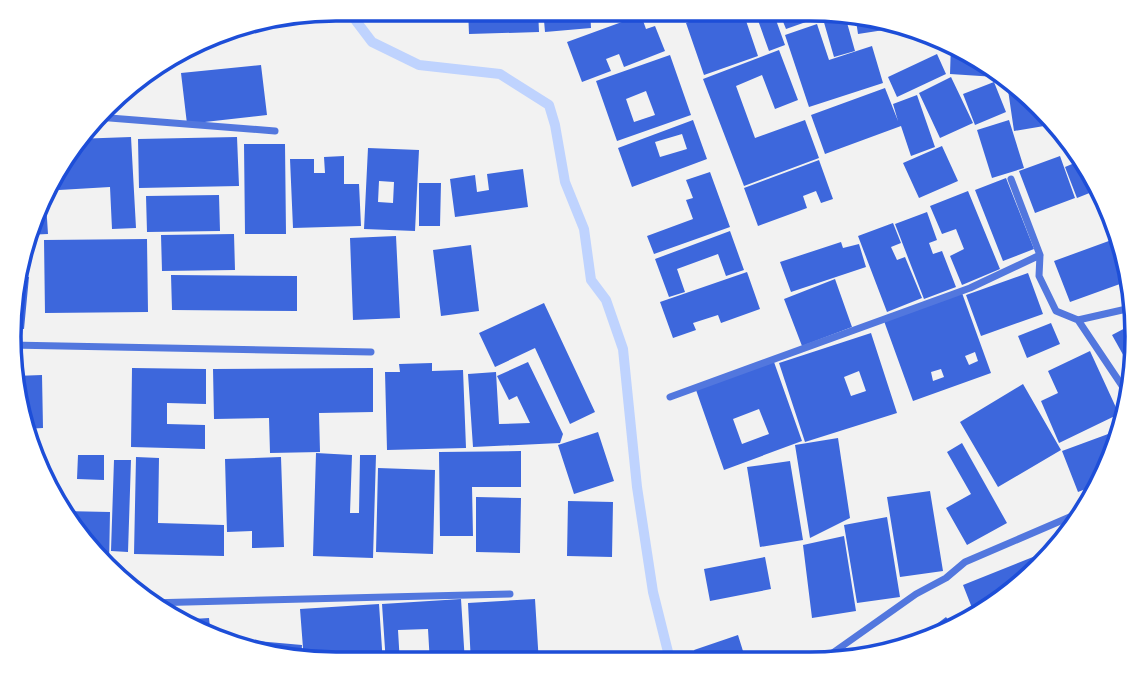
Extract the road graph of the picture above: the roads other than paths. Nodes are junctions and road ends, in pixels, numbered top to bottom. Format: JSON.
{"nodes":[{"id":1,"x":108,"y":118,"type":"edge"},
{"id":2,"x":275,"y":131,"type":"dead end"},
{"id":3,"x":1012,"y":179,"type":"dead end"},
{"id":4,"x":1040,"y":255,"type":"junction"},
{"id":5,"x":1123,"y":309,"type":"edge"},
{"id":6,"x":1078,"y":320,"type":"junction"},
{"id":7,"x":21,"y":345,"type":"edge"},
{"id":8,"x":371,"y":352,"type":"dead end"},
{"id":9,"x":1121,"y":385,"type":"edge"},
{"id":10,"x":670,"y":397,"type":"dead end"},
{"id":11,"x":1068,"y":518,"type":"edge"},
{"id":12,"x":510,"y":594,"type":"dead end"},
{"id":13,"x":167,"y":603,"type":"edge"},
{"id":14,"x":836,"y":650,"type":"edge"}],
"edges":[{"from":1,"to":2,"type":"street"},
{"from":3,"to":4,"type":"street"},
{"from":4,"to":6,"type":"street"},
{"from":4,"to":10,"type":"street"},
{"from":5,"to":6,"type":"street"},
{"from":6,"to":9,"type":"street"},
{"from":7,"to":8,"type":"street"},
{"from":11,"to":14,"type":"street"},
{"from":12,"to":13,"type":"street"}]}
